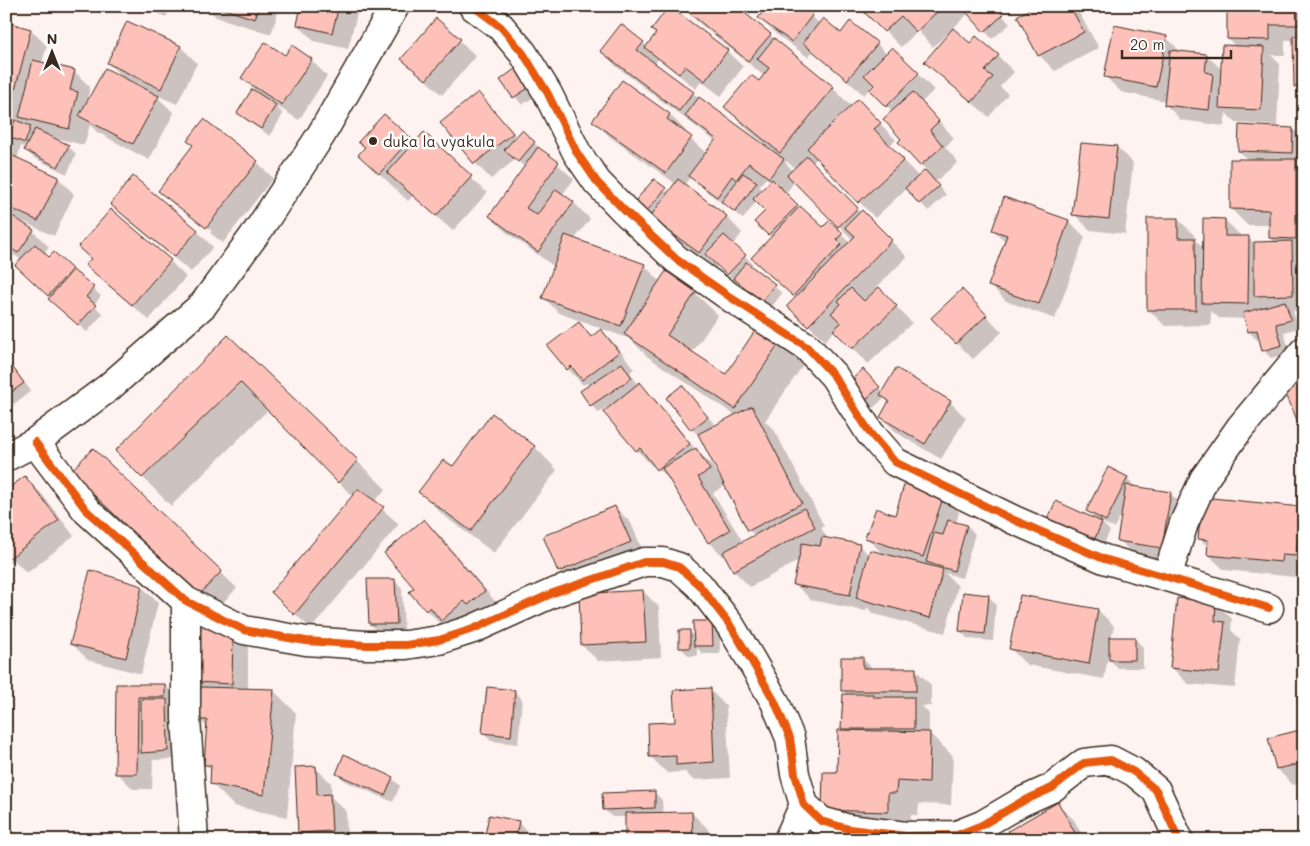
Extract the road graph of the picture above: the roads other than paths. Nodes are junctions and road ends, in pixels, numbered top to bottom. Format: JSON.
{"nodes":[{"id":1,"x":394,"y":6,"type":"edge"},
{"id":2,"x":473,"y":6,"type":"edge"},
{"id":3,"x":1304,"y":351,"type":"edge"},
{"id":4,"x":35,"y":442,"type":"junction"},
{"id":5,"x":6,"y":457,"type":"edge"},
{"id":6,"x":1167,"y":577,"type":"junction"},
{"id":7,"x":186,"y":601,"type":"junction"},
{"id":8,"x":1269,"y":608,"type":"dead end"},
{"id":9,"x":804,"y":806,"type":"junction"},
{"id":10,"x":956,"y":837,"type":"edge"},
{"id":11,"x":194,"y":840,"type":"edge"},
{"id":12,"x":788,"y":840,"type":"edge"},
{"id":13,"x":1179,"y":840,"type":"edge"}],
"edges":[{"from":1,"to":4,"type":"street"},
{"from":2,"to":6,"type":"street"},
{"from":3,"to":6,"type":"street"},
{"from":4,"to":5,"type":"street"},
{"from":4,"to":7,"type":"street"},
{"from":6,"to":8,"type":"street"},
{"from":7,"to":9,"type":"street"},
{"from":7,"to":11,"type":"street"},
{"from":9,"to":10,"type":"street"},
{"from":9,"to":12,"type":"street"},
{"from":10,"to":13,"type":"street"}]}
